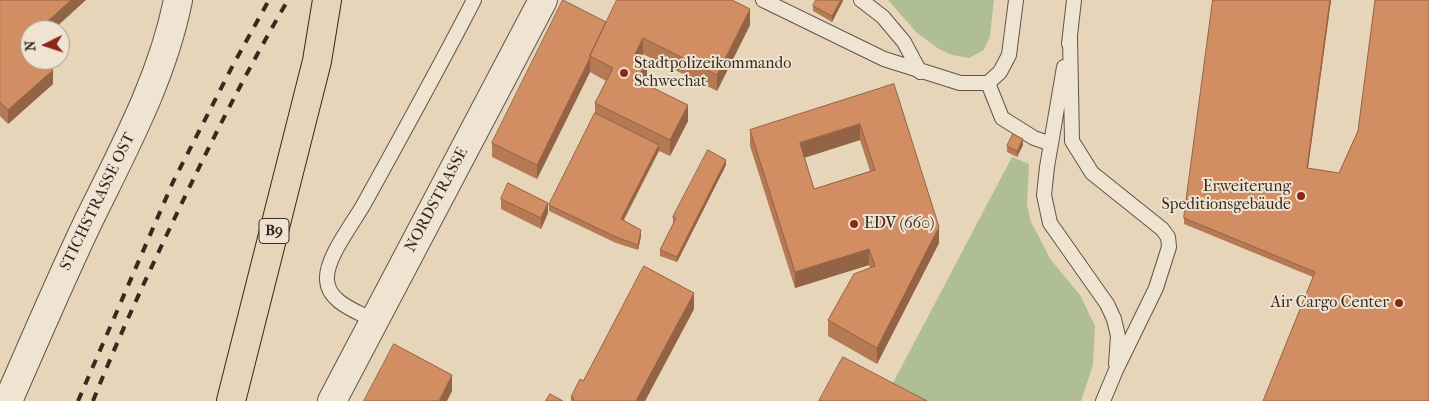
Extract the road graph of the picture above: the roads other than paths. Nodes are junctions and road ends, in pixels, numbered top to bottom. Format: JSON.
{"nodes":[{"id":1,"x":178,"y":0,"type":"edge"},
{"id":2,"x":327,"y":0,"type":"edge"},
{"id":3,"x":474,"y":0,"type":"edge"},
{"id":4,"x":543,"y":0,"type":"edge"},
{"id":5,"x":763,"y":0,"type":"edge"},
{"id":6,"x":860,"y":0,"type":"edge"},
{"id":7,"x":1016,"y":0,"type":"edge"},
{"id":8,"x":1074,"y":0,"type":"edge"},
{"id":9,"x":1070,"y":37,"type":"junction"},
{"id":10,"x":920,"y":72,"type":"junction"},
{"id":11,"x":988,"y":83,"type":"junction"},
{"id":12,"x":1051,"y":144,"type":"junction"},
{"id":13,"x":373,"y":320,"type":"junction"},
{"id":14,"x":1116,"y":370,"type":"junction"},
{"id":15,"x":8,"y":401,"type":"edge"},
{"id":16,"x":231,"y":401,"type":"edge"},
{"id":17,"x":332,"y":401,"type":"edge"},
{"id":18,"x":1103,"y":401,"type":"edge"}],
"edges":[{"from":1,"to":15,"type":"street","name":"STICHSTRASSE OST"},
{"from":2,"to":16,"type":"main road","number":"B9"},
{"from":3,"to":13,"type":"lane"},
{"from":4,"to":13,"type":"street","name":"NORDSTRASSE"},
{"from":5,"to":10,"type":"lane"},
{"from":6,"to":10,"type":"lane"},
{"from":7,"to":11,"type":"lane"},
{"from":8,"to":9,"type":"lane"},
{"from":9,"to":12,"type":"lane"},
{"from":9,"to":14,"type":"lane"},
{"from":10,"to":11,"type":"lane"},
{"from":11,"to":12,"type":"lane"},
{"from":12,"to":14,"type":"lane"},
{"from":13,"to":17,"type":"street","name":"NORDSTRASSE"},
{"from":14,"to":18,"type":"lane"}]}
